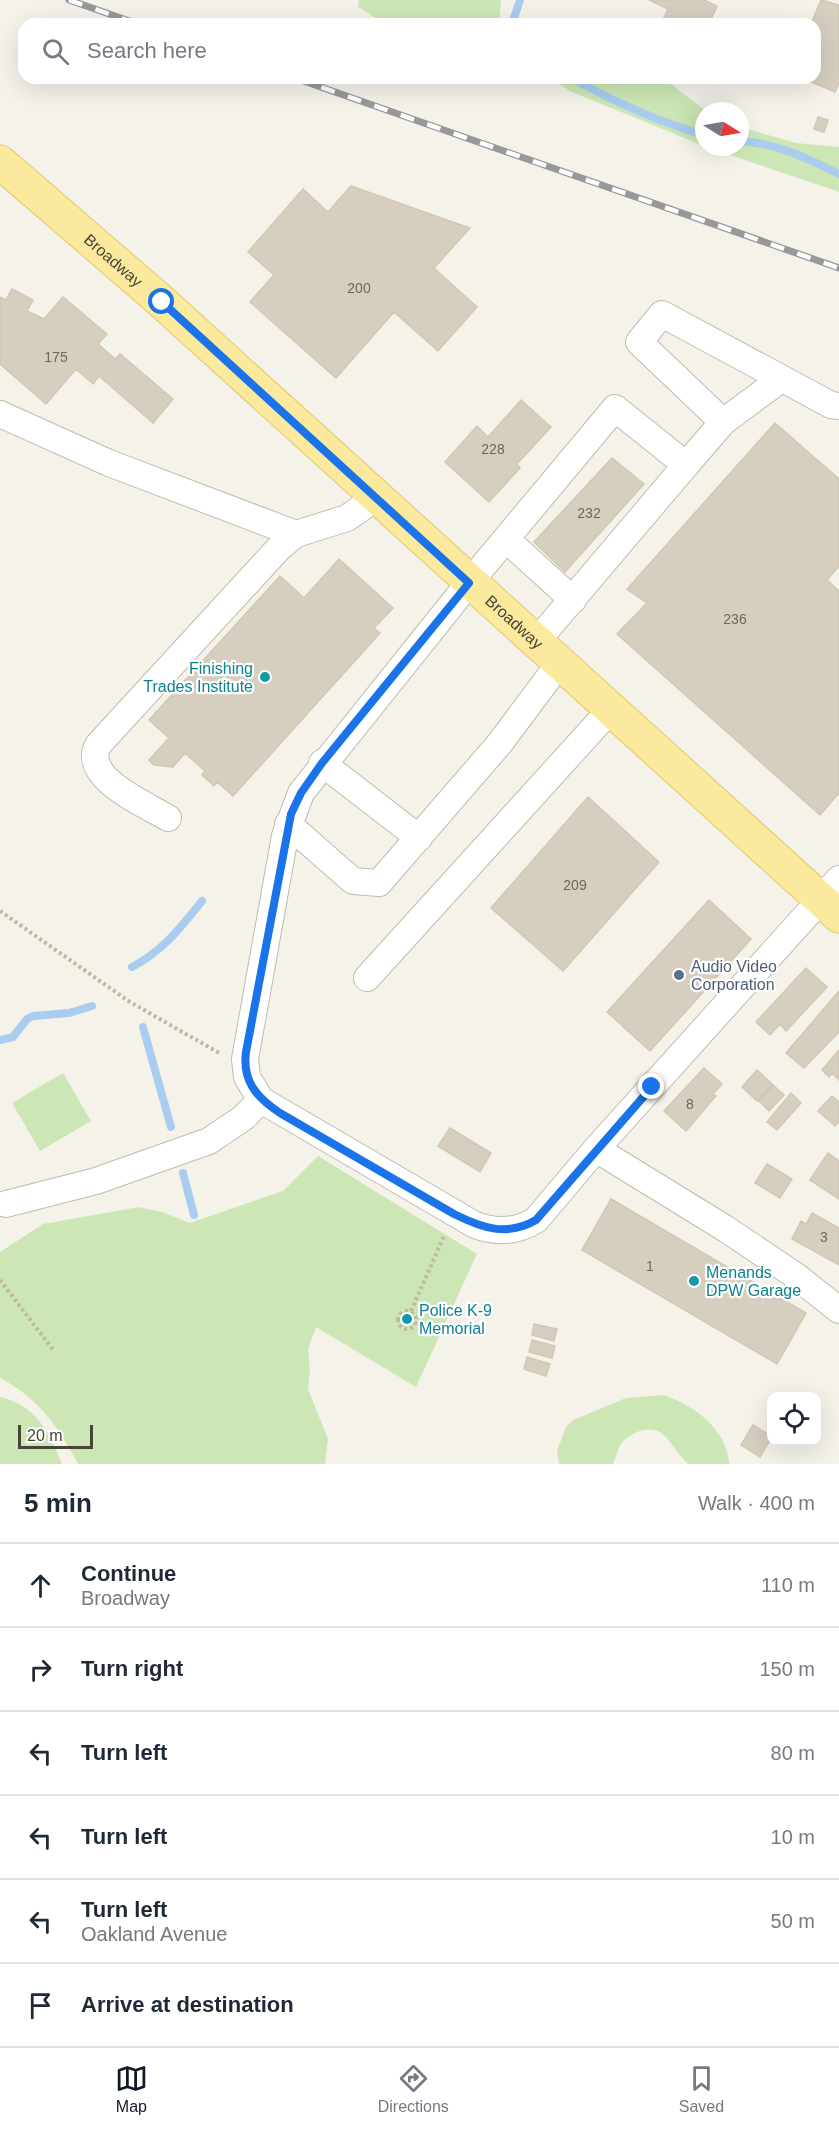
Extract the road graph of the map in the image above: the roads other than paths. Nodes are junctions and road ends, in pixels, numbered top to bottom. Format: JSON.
{"nodes":[{"id":1,"x":0,"y":162,"type":"edge"},
{"id":2,"x":781,"y":379,"type":"junction"},
{"id":3,"x":839,"y":406,"type":"edge"},
{"id":4,"x":0,"y":414,"type":"edge"},
{"id":5,"x":723,"y":422,"type":"junction"},
{"id":6,"x":686,"y":465,"type":"junction"},
{"id":7,"x":377,"y":497,"type":"junction"},
{"id":8,"x":296,"y":534,"type":"junction"},
{"id":9,"x":506,"y":539,"type":"junction"},
{"id":10,"x":469,"y":583,"type":"junction"},
{"id":11,"x":573,"y":600,"type":"junction"},
{"id":12,"x":547,"y":653,"type":"junction"},
{"id":13,"x":610,"y":709,"type":"junction"},
{"id":14,"x":322,"y":763,"type":"junction"},
{"id":15,"x":168,"y":818,"type":"dead end"},
{"id":16,"x":288,"y":824,"type":"junction"},
{"id":17,"x":419,"y":838,"type":"junction"},
{"id":18,"x":833,"y":898,"type":"edge"},
{"id":19,"x":367,"y":978,"type":"dead end"},
{"id":20,"x":261,"y":1100,"type":"junction"},
{"id":21,"x":596,"y":1149,"type":"junction"},
{"id":22,"x":6,"y":1204,"type":"dead end"},
{"id":23,"x":839,"y":1310,"type":"edge"}],
"edges":[{"from":1,"to":7,"type":"main road","name":"Broadway"},
{"from":2,"to":3,"type":"street"},
{"from":2,"to":5,"type":"street"},
{"from":2,"to":5,"type":"street"},
{"from":4,"to":8,"type":"street"},
{"from":5,"to":6,"type":"street"},
{"from":6,"to":9,"type":"street"},
{"from":6,"to":11,"type":"street"},
{"from":7,"to":8,"type":"street"},
{"from":7,"to":10,"type":"main road","name":"Broadway"},
{"from":8,"to":15,"type":"street"},
{"from":9,"to":10,"type":"street"},
{"from":9,"to":11,"type":"street"},
{"from":10,"to":12,"type":"main road","name":"Broadway"},
{"from":10,"to":14,"type":"street"},
{"from":11,"to":12,"type":"street"},
{"from":12,"to":13,"type":"main road","name":"Broadway"},
{"from":12,"to":17,"type":"street"},
{"from":13,"to":18,"type":"main road","name":"Broadway"},
{"from":13,"to":19,"type":"street"},
{"from":14,"to":16,"type":"street"},
{"from":14,"to":17,"type":"street"},
{"from":16,"to":17,"type":"street"},
{"from":16,"to":20,"type":"street"},
{"from":18,"to":21,"type":"street"},
{"from":20,"to":21,"type":"street"},
{"from":20,"to":22,"type":"street"},
{"from":21,"to":23,"type":"street"}]}
